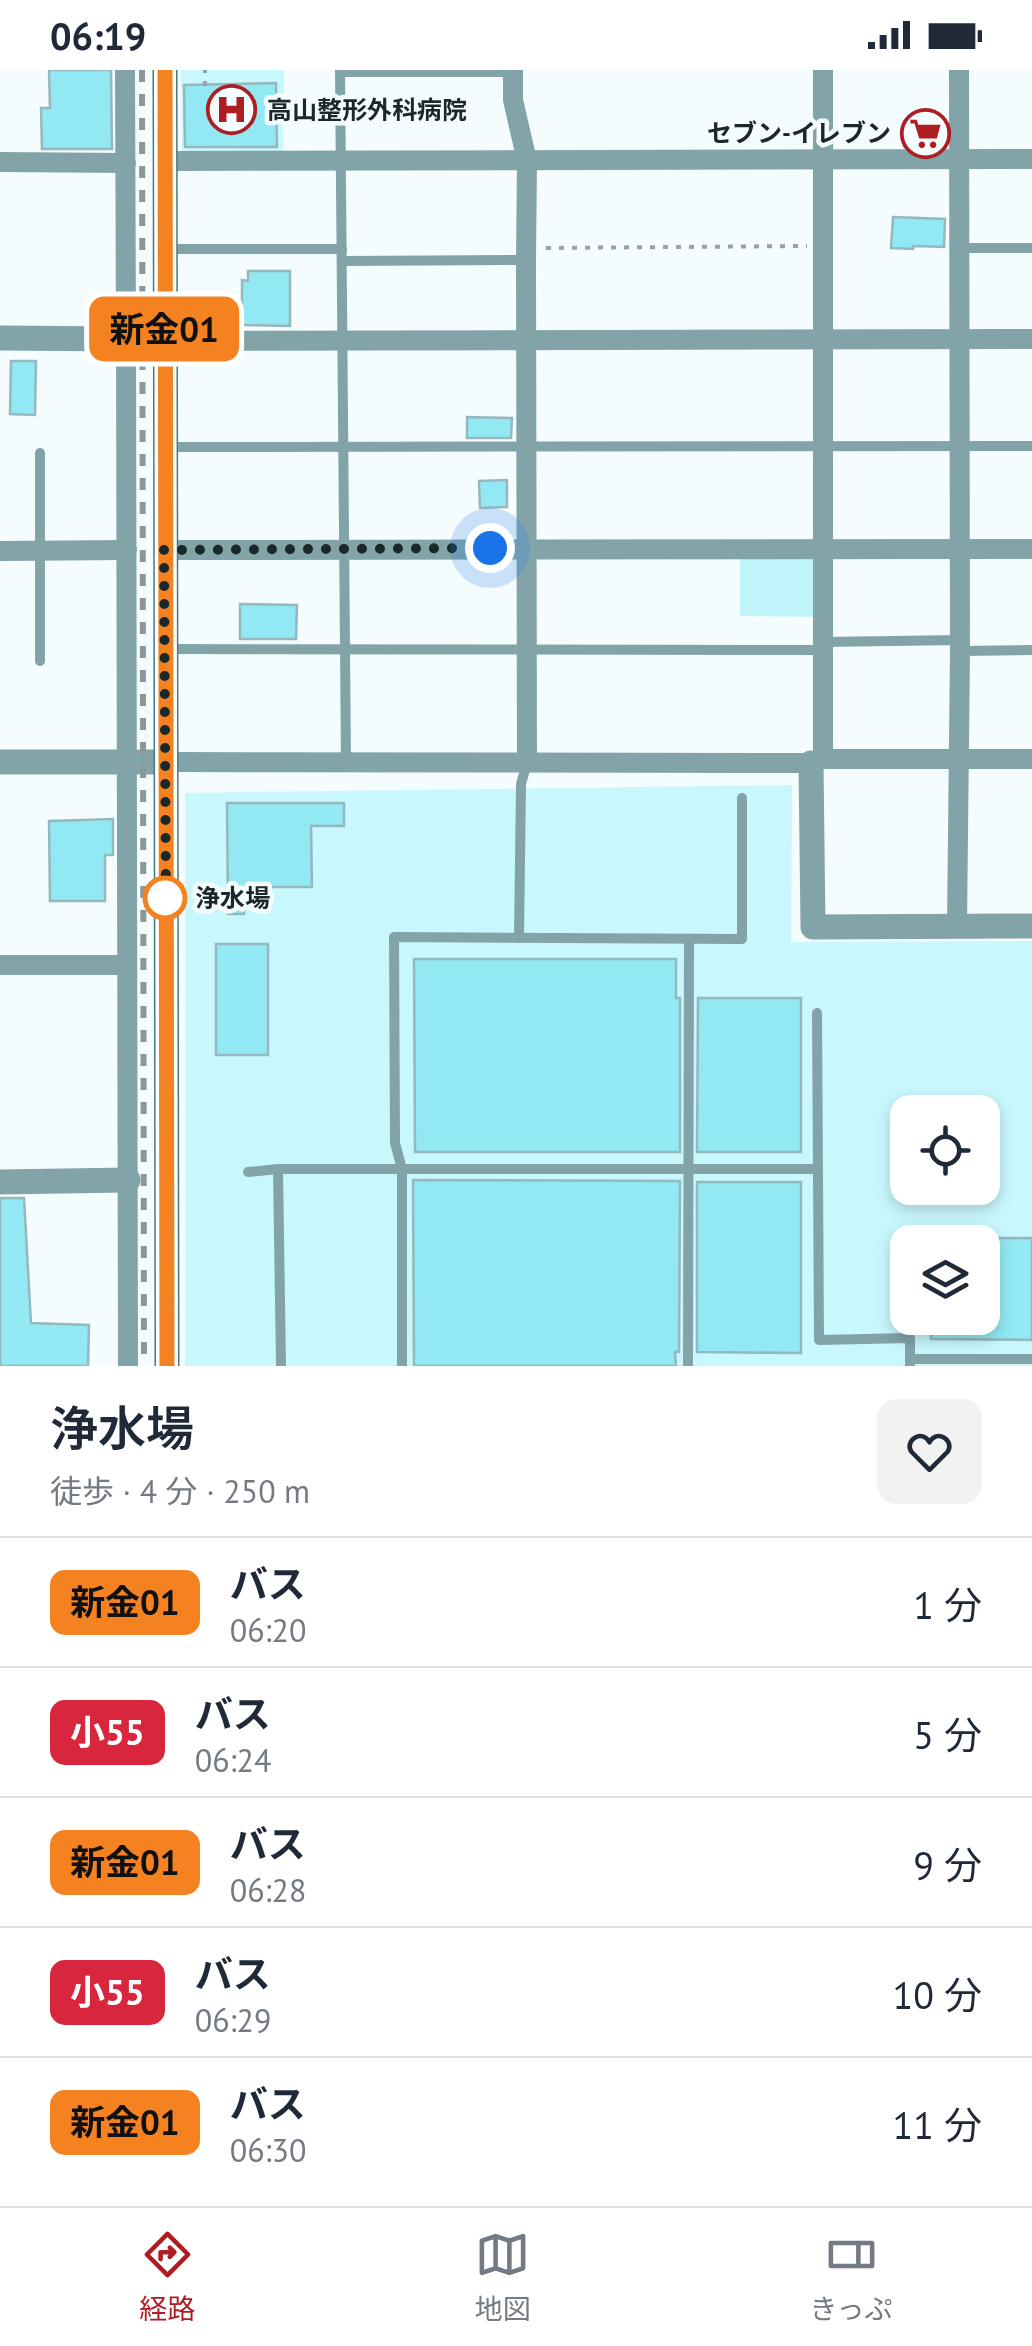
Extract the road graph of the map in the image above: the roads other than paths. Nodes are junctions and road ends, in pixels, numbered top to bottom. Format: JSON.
{"nodes":[{"id":1,"x":125,"y":70,"type":"edge"},
{"id":2,"x":165,"y":70,"type":"edge"},
{"id":3,"x":824,"y":70,"type":"edge"},
{"id":4,"x":958,"y":70,"type":"edge"},
{"id":5,"x":340,"y":71,"type":"edge"},
{"id":6,"x":513,"y":71,"type":"edge"},
{"id":7,"x":340,"y":159,"type":"junction"},
{"id":8,"x":824,"y":159,"type":"junction"},
{"id":9,"x":958,"y":159,"type":"junction"},
{"id":10,"x":165,"y":160,"type":"junction"},
{"id":11,"x":1032,"y":160,"type":"edge"},
{"id":12,"x":527,"y":161,"type":"junction"},
{"id":13,"x":0,"y":162,"type":"edge"},
{"id":14,"x":126,"y":163,"type":"junction"},
{"id":15,"x":958,"y":248,"type":"junction"},
{"id":16,"x":1032,"y":248,"type":"edge"},
{"id":17,"x":164,"y":250,"type":"junction"},
{"id":18,"x":526,"y":254,"type":"junction"},
{"id":19,"x":342,"y":255,"type":"junction"},
{"id":20,"x":0,"y":338,"type":"edge"},
{"id":21,"x":960,"y":338,"type":"junction"},
{"id":22,"x":123,"y":339,"type":"junction"},
{"id":23,"x":1032,"y":339,"type":"edge"},
{"id":24,"x":343,"y":340,"type":"junction"},
{"id":25,"x":528,"y":340,"type":"junction"},
{"id":26,"x":164,"y":341,"type":"junction"},
{"id":27,"x":823,"y":341,"type":"junction"},
{"id":28,"x":959,"y":446,"type":"junction"},
{"id":29,"x":1032,"y":446,"type":"edge"},
{"id":30,"x":164,"y":447,"type":"junction"},
{"id":31,"x":342,"y":447,"type":"junction"},
{"id":32,"x":527,"y":447,"type":"junction"},
{"id":33,"x":824,"y":448,"type":"junction"},
{"id":34,"x":40,"y":453,"type":"dead end"},
{"id":35,"x":527,"y":548,"type":"junction"},
{"id":36,"x":345,"y":549,"type":"junction"},
{"id":37,"x":824,"y":549,"type":"junction"},
{"id":38,"x":1032,"y":549,"type":"edge"},
{"id":39,"x":40,"y":550,"type":"junction"},
{"id":40,"x":126,"y":550,"type":"junction"},
{"id":41,"x":164,"y":550,"type":"junction"},
{"id":42,"x":958,"y":550,"type":"junction"},
{"id":43,"x":0,"y":551,"type":"edge"},
{"id":44,"x":823,"y":646,"type":"junction"},
{"id":45,"x":960,"y":646,"type":"junction"},
{"id":46,"x":164,"y":649,"type":"junction"},
{"id":47,"x":344,"y":650,"type":"junction"},
{"id":48,"x":527,"y":650,"type":"junction"},
{"id":49,"x":1032,"y":650,"type":"edge"},
{"id":50,"x":40,"y":661,"type":"dead end"},
{"id":51,"x":958,"y":759,"type":"junction"},
{"id":52,"x":1032,"y":759,"type":"edge"},
{"id":53,"x":818,"y":761,"type":"junction"},
{"id":54,"x":0,"y":762,"type":"edge"},
{"id":55,"x":165,"y":762,"type":"junction"},
{"id":56,"x":126,"y":763,"type":"junction"},
{"id":57,"x":527,"y":763,"type":"junction"},
{"id":58,"x":346,"y":764,"type":"junction"},
{"id":59,"x":742,"y":798,"type":"dead end"},
{"id":60,"x":957,"y":926,"type":"junction"},
{"id":61,"x":1032,"y":926,"type":"edge"},
{"id":62,"x":520,"y":938,"type":"junction"},
{"id":63,"x":689,"y":939,"type":"junction"},
{"id":64,"x":0,"y":965,"type":"edge"},
{"id":65,"x":127,"y":965,"type":"junction"},
{"id":66,"x":816,"y":1013,"type":"dead end"},
{"id":67,"x":278,"y":1169,"type":"junction"},
{"id":68,"x":402,"y":1169,"type":"junction"},
{"id":69,"x":688,"y":1169,"type":"junction"},
{"id":70,"x":818,"y":1169,"type":"junction"},
{"id":71,"x":248,"y":1172,"type":"dead end"},
{"id":72,"x":128,"y":1180,"type":"junction"},
{"id":73,"x":0,"y":1182,"type":"edge"},
{"id":74,"x":1032,"y":1359,"type":"edge"},
{"id":75,"x":910,"y":1362,"type":"edge"},
{"id":76,"x":128,"y":1366,"type":"edge"},
{"id":77,"x":167,"y":1366,"type":"edge"},
{"id":78,"x":281,"y":1366,"type":"edge"},
{"id":79,"x":402,"y":1366,"type":"edge"},
{"id":80,"x":688,"y":1366,"type":"edge"}],
"edges":[{"from":1,"to":14,"type":"street"},
{"from":2,"to":10,"type":"main road"},
{"from":3,"to":8,"type":"street"},
{"from":4,"to":9,"type":"street"},
{"from":5,"to":6,"type":"lane"},
{"from":5,"to":7,"type":"lane"},
{"from":6,"to":12,"type":"street"},
{"from":7,"to":10,"type":"street"},
{"from":7,"to":12,"type":"street"},
{"from":7,"to":19,"type":"lane"},
{"from":8,"to":9,"type":"street"},
{"from":8,"to":12,"type":"street"},
{"from":8,"to":27,"type":"street"},
{"from":9,"to":11,"type":"street"},
{"from":9,"to":15,"type":"street"},
{"from":10,"to":17,"type":"main road"},
{"from":12,"to":18,"type":"street"},
{"from":13,"to":14,"type":"street"},
{"from":14,"to":22,"type":"street"},
{"from":15,"to":16,"type":"lane"},
{"from":15,"to":21,"type":"street"},
{"from":17,"to":19,"type":"lane"},
{"from":17,"to":26,"type":"main road"},
{"from":18,"to":19,"type":"lane"},
{"from":18,"to":25,"type":"street"},
{"from":19,"to":24,"type":"lane"},
{"from":20,"to":22,"type":"street"},
{"from":21,"to":23,"type":"street"},
{"from":21,"to":27,"type":"street"},
{"from":21,"to":28,"type":"street"},
{"from":22,"to":40,"type":"street"},
{"from":24,"to":25,"type":"street"},
{"from":24,"to":26,"type":"street"},
{"from":24,"to":31,"type":"lane"},
{"from":25,"to":27,"type":"street"},
{"from":25,"to":32,"type":"street"},
{"from":26,"to":30,"type":"main road"},
{"from":27,"to":33,"type":"street"},
{"from":28,"to":29,"type":"lane"},
{"from":28,"to":33,"type":"lane"},
{"from":28,"to":42,"type":"street"},
{"from":30,"to":31,"type":"lane"},
{"from":30,"to":41,"type":"main road"},
{"from":31,"to":32,"type":"lane"},
{"from":31,"to":36,"type":"lane"},
{"from":32,"to":33,"type":"lane"},
{"from":32,"to":35,"type":"street"},
{"from":33,"to":37,"type":"street"},
{"from":34,"to":39,"type":"lane"},
{"from":35,"to":36,"type":"street"},
{"from":35,"to":37,"type":"street"},
{"from":35,"to":48,"type":"street"},
{"from":36,"to":41,"type":"street"},
{"from":36,"to":47,"type":"lane"},
{"from":37,"to":42,"type":"street"},
{"from":37,"to":44,"type":"street"},
{"from":38,"to":42,"type":"street"},
{"from":39,"to":40,"type":"street"},
{"from":39,"to":43,"type":"street"},
{"from":39,"to":50,"type":"lane"},
{"from":40,"to":56,"type":"street"},
{"from":41,"to":46,"type":"main road"},
{"from":42,"to":45,"type":"street"},
{"from":44,"to":45,"type":"lane"},
{"from":44,"to":48,"type":"lane"},
{"from":44,"to":53,"type":"street"},
{"from":45,"to":49,"type":"lane"},
{"from":45,"to":51,"type":"street"},
{"from":46,"to":47,"type":"lane"},
{"from":46,"to":55,"type":"main road"},
{"from":47,"to":48,"type":"lane"},
{"from":47,"to":58,"type":"lane"},
{"from":48,"to":57,"type":"street"},
{"from":51,"to":52,"type":"street"},
{"from":51,"to":53,"type":"street"},
{"from":51,"to":60,"type":"street"},
{"from":53,"to":57,"type":"street"},
{"from":53,"to":60,"type":"street"},
{"from":54,"to":56,"type":"street"},
{"from":55,"to":56,"type":"street"},
{"from":55,"to":58,"type":"street"},
{"from":55,"to":77,"type":"main road"},
{"from":56,"to":65,"type":"street"},
{"from":57,"to":58,"type":"street"},
{"from":57,"to":62,"type":"lane"},
{"from":59,"to":63,"type":"lane"},
{"from":60,"to":61,"type":"street"},
{"from":62,"to":63,"type":"lane"},
{"from":62,"to":68,"type":"lane"},
{"from":63,"to":69,"type":"lane"},
{"from":64,"to":65,"type":"street"},
{"from":65,"to":72,"type":"street"},
{"from":66,"to":70,"type":"lane"},
{"from":67,"to":68,"type":"lane"},
{"from":67,"to":71,"type":"lane"},
{"from":67,"to":78,"type":"lane"},
{"from":68,"to":69,"type":"lane"},
{"from":68,"to":79,"type":"lane"},
{"from":69,"to":70,"type":"lane"},
{"from":69,"to":80,"type":"lane"},
{"from":70,"to":75,"type":"lane"},
{"from":72,"to":73,"type":"street"},
{"from":72,"to":76,"type":"street"},
{"from":74,"to":75,"type":"lane"}]}
